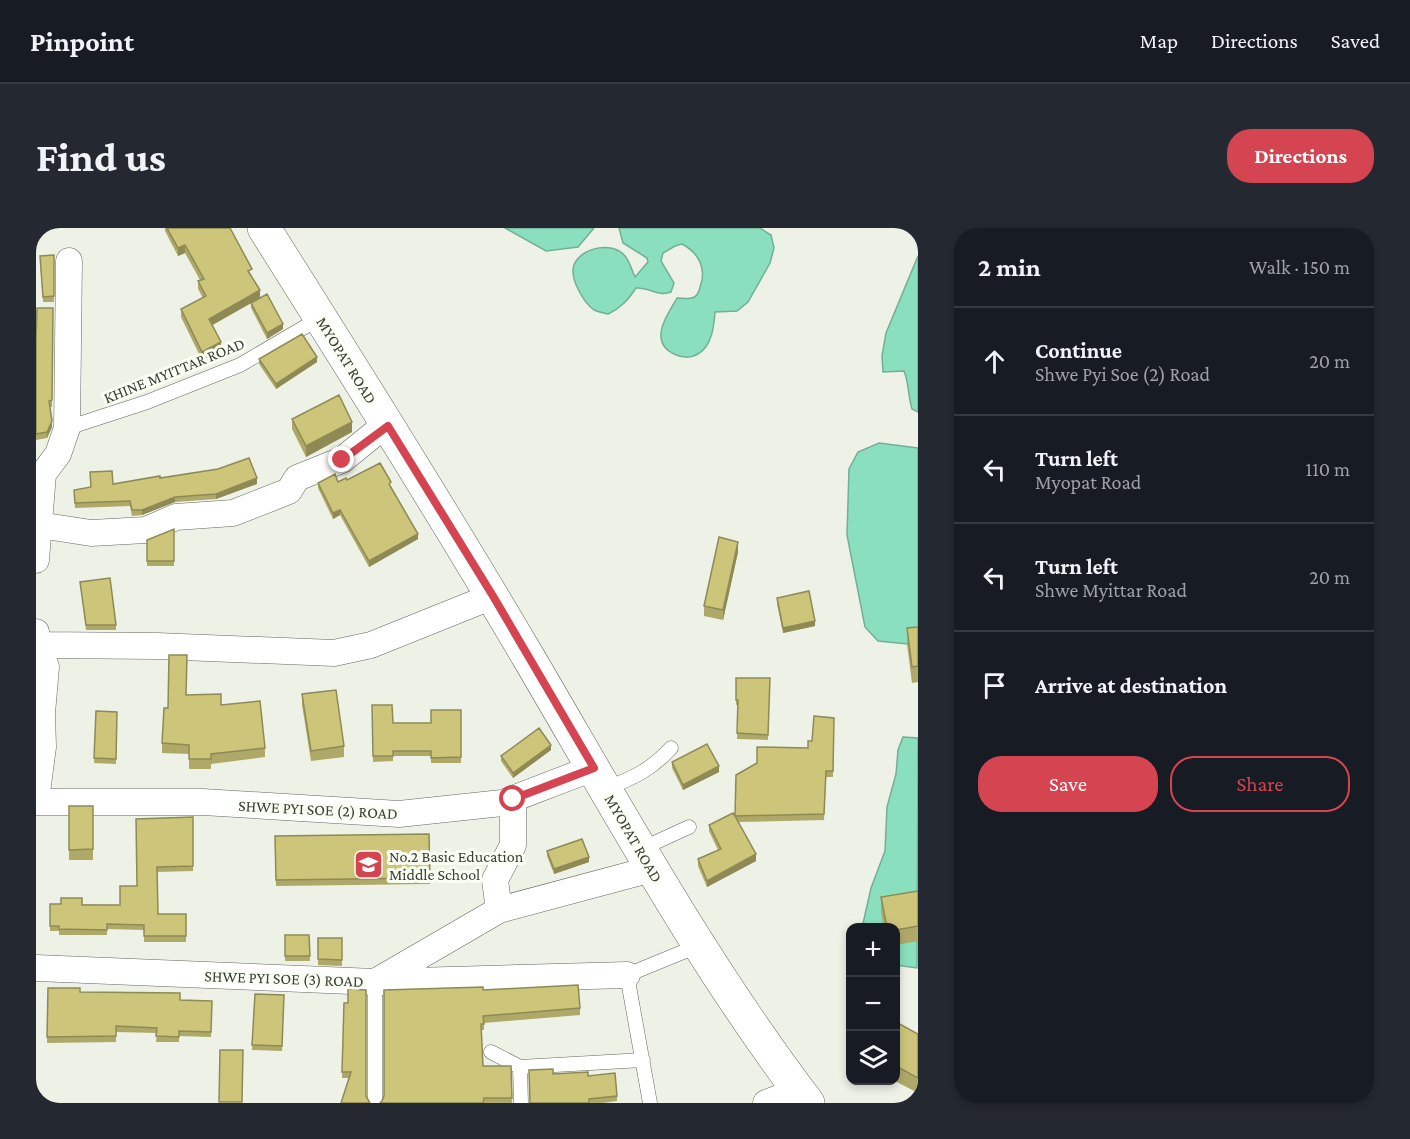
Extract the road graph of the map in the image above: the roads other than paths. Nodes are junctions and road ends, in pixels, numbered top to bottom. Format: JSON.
{"nodes":[{"id":1,"x":264,"y":228,"type":"edge"},
{"id":2,"x":69,"y":261,"type":"dead end"},
{"id":3,"x":320,"y":318,"type":"junction"},
{"id":4,"x":388,"y":426,"type":"junction"},
{"id":5,"x":68,"y":428,"type":"junction"},
{"id":6,"x":39,"y":525,"type":"junction"},
{"id":7,"x":36,"y":560,"type":"edge"},
{"id":8,"x":493,"y":596,"type":"junction"},
{"id":9,"x":39,"y":652,"type":"edge"},
{"id":10,"x":671,"y":748,"type":"dead end"},
{"id":11,"x":599,"y":778,"type":"junction"},
{"id":12,"x":513,"y":799,"type":"junction"},
{"id":13,"x":36,"y":801,"type":"edge"},
{"id":14,"x":689,"y":827,"type":"dead end"},
{"id":15,"x":645,"y":859,"type":"junction"},
{"id":16,"x":499,"y":910,"type":"junction"},
{"id":17,"x":700,"y":945,"type":"junction"},
{"id":18,"x":36,"y":968,"type":"edge"},
{"id":19,"x":627,"y":975,"type":"junction"},
{"id":20,"x":375,"y":982,"type":"junction"},
{"id":21,"x":491,"y":1052,"type":"dead end"},
{"id":22,"x":643,"y":1060,"type":"junction"},
{"id":23,"x":520,"y":1067,"type":"junction"},
{"id":24,"x":803,"y":1097,"type":"edge"},
{"id":25,"x":375,"y":1103,"type":"edge"},
{"id":26,"x":521,"y":1103,"type":"edge"},
{"id":27,"x":650,"y":1103,"type":"edge"},
{"id":28,"x":766,"y":1103,"type":"edge"}],
"edges":[{"from":1,"to":3,"type":"main road","name":"MYOPAT ROAD"},
{"from":2,"to":5,"type":"street"},
{"from":3,"to":4,"type":"main road","name":"MYOPAT ROAD"},
{"from":3,"to":5,"type":"lane","name":"KHINE MYITTAR ROAD"},
{"from":4,"to":6,"type":"street"},
{"from":4,"to":8,"type":"main road","name":"MYOPAT ROAD"},
{"from":5,"to":6,"type":"street"},
{"from":6,"to":7,"type":"street"},
{"from":8,"to":9,"type":"street"},
{"from":8,"to":11,"type":"main road","name":"MYOPAT ROAD"},
{"from":9,"to":13,"type":"street"},
{"from":10,"to":11,"type":"lane"},
{"from":11,"to":12,"type":"street","name":"SHWE PYI SOE (2) ROAD"},
{"from":11,"to":15,"type":"main road","name":"MYOPAT ROAD"},
{"from":12,"to":13,"type":"street","name":"SHWE PYI SOE (2) ROAD"},
{"from":12,"to":16,"type":"street"},
{"from":14,"to":15,"type":"lane"},
{"from":15,"to":16,"type":"street","name":"SHWE PYI SOE (3) ROAD"},
{"from":15,"to":17,"type":"main road","name":"MYOPAT ROAD"},
{"from":16,"to":20,"type":"street","name":"SHWE PYI SOE (3) ROAD"},
{"from":17,"to":19,"type":"lane"},
{"from":17,"to":24,"type":"main road","name":"MYOPAT ROAD"},
{"from":18,"to":20,"type":"street","name":"SHWE PYI SOE (3) ROAD"},
{"from":19,"to":20,"type":"street"},
{"from":19,"to":22,"type":"lane"},
{"from":20,"to":25,"type":"lane"},
{"from":21,"to":23,"type":"lane"},
{"from":22,"to":23,"type":"lane"},
{"from":22,"to":27,"type":"lane"},
{"from":23,"to":26,"type":"lane"},
{"from":24,"to":28,"type":"street"}]}
